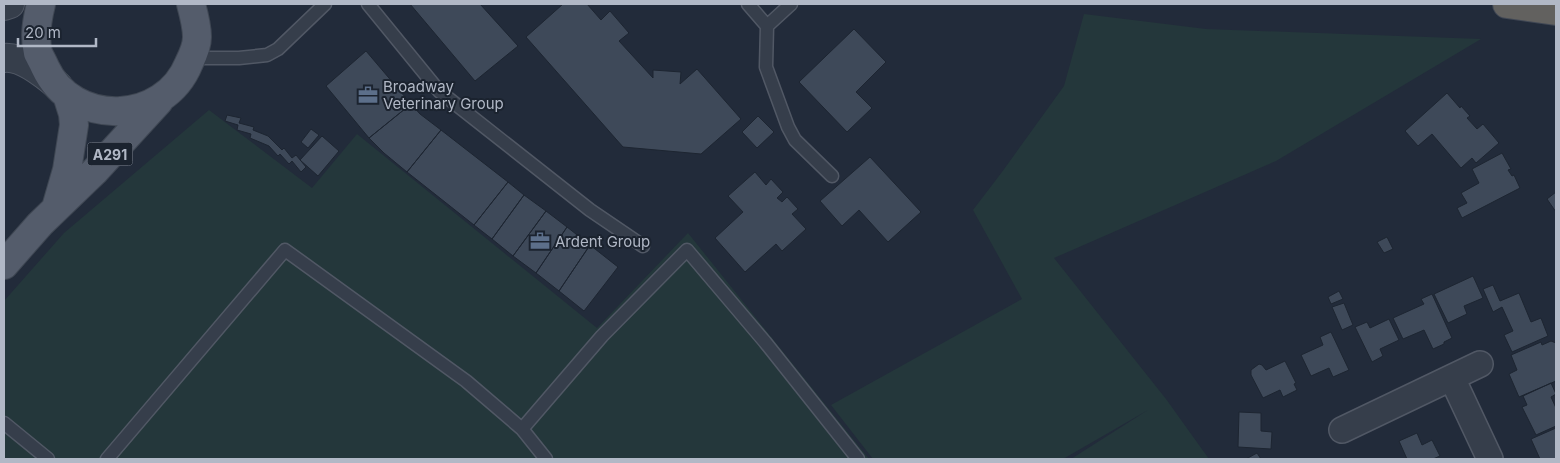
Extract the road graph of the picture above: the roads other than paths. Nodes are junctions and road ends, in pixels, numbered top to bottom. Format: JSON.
{"nodes":[{"id":1,"x":10,"y":4,"type":"edge"},
{"id":2,"x":41,"y":4,"type":"edge"},
{"id":3,"x":191,"y":4,"type":"edge"},
{"id":4,"x":324,"y":4,"type":"edge"},
{"id":5,"x":368,"y":4,"type":"edge"},
{"id":6,"x":748,"y":4,"type":"edge"},
{"id":7,"x":791,"y":4,"type":"edge"},
{"id":8,"x":1507,"y":4,"type":"edge"},
{"id":9,"x":4,"y":6,"type":"edge"},
{"id":10,"x":1556,"y":11,"type":"edge"},
{"id":11,"x":767,"y":26,"type":"junction"},
{"id":12,"x":4,"y":58,"type":"edge"},
{"id":13,"x":192,"y":58,"type":"junction"},
{"id":14,"x":63,"y":91,"type":"junction"},
{"id":15,"x":161,"y":98,"type":"junction"},
{"id":16,"x":832,"y":176,"type":"dead end"},
{"id":17,"x":56,"y":208,"type":"junction"},
{"id":18,"x":643,"y":246,"type":"dead end"},
{"id":19,"x":4,"y":265,"type":"edge"},
{"id":20,"x":1480,"y":364,"type":"dead end"},
{"id":21,"x":1452,"y":378,"type":"junction"},
{"id":22,"x":4,"y":423,"type":"edge"},
{"id":23,"x":522,"y":429,"type":"junction"},
{"id":24,"x":1342,"y":430,"type":"dead end"},
{"id":25,"x":48,"y":459,"type":"edge"},
{"id":26,"x":107,"y":459,"type":"edge"},
{"id":27,"x":546,"y":459,"type":"edge"},
{"id":28,"x":858,"y":459,"type":"edge"},
{"id":29,"x":1490,"y":459,"type":"edge"}],
"edges":[{"from":1,"to":9,"type":"street"},
{"from":2,"to":14,"type":"main road"},
{"from":3,"to":13,"type":"main road"},
{"from":4,"to":13,"type":"lane"},
{"from":5,"to":18,"type":"lane"},
{"from":6,"to":11,"type":"lane"},
{"from":7,"to":11,"type":"lane"},
{"from":8,"to":10,"type":"highway"},
{"from":11,"to":16,"type":"lane"},
{"from":12,"to":14,"type":"street"},
{"from":13,"to":15,"type":"main road"},
{"from":14,"to":15,"type":"main road"},
{"from":14,"to":17,"type":"main road","number":"A291"},
{"from":15,"to":17,"type":"main road","number":"A291"},
{"from":17,"to":19,"type":"main road","number":"A291"},
{"from":20,"to":21,"type":"street"},
{"from":21,"to":24,"type":"street"},
{"from":21,"to":29,"type":"street"},
{"from":22,"to":25,"type":"lane"},
{"from":23,"to":26,"type":"lane"},
{"from":23,"to":27,"type":"lane"},
{"from":23,"to":28,"type":"lane"}]}
